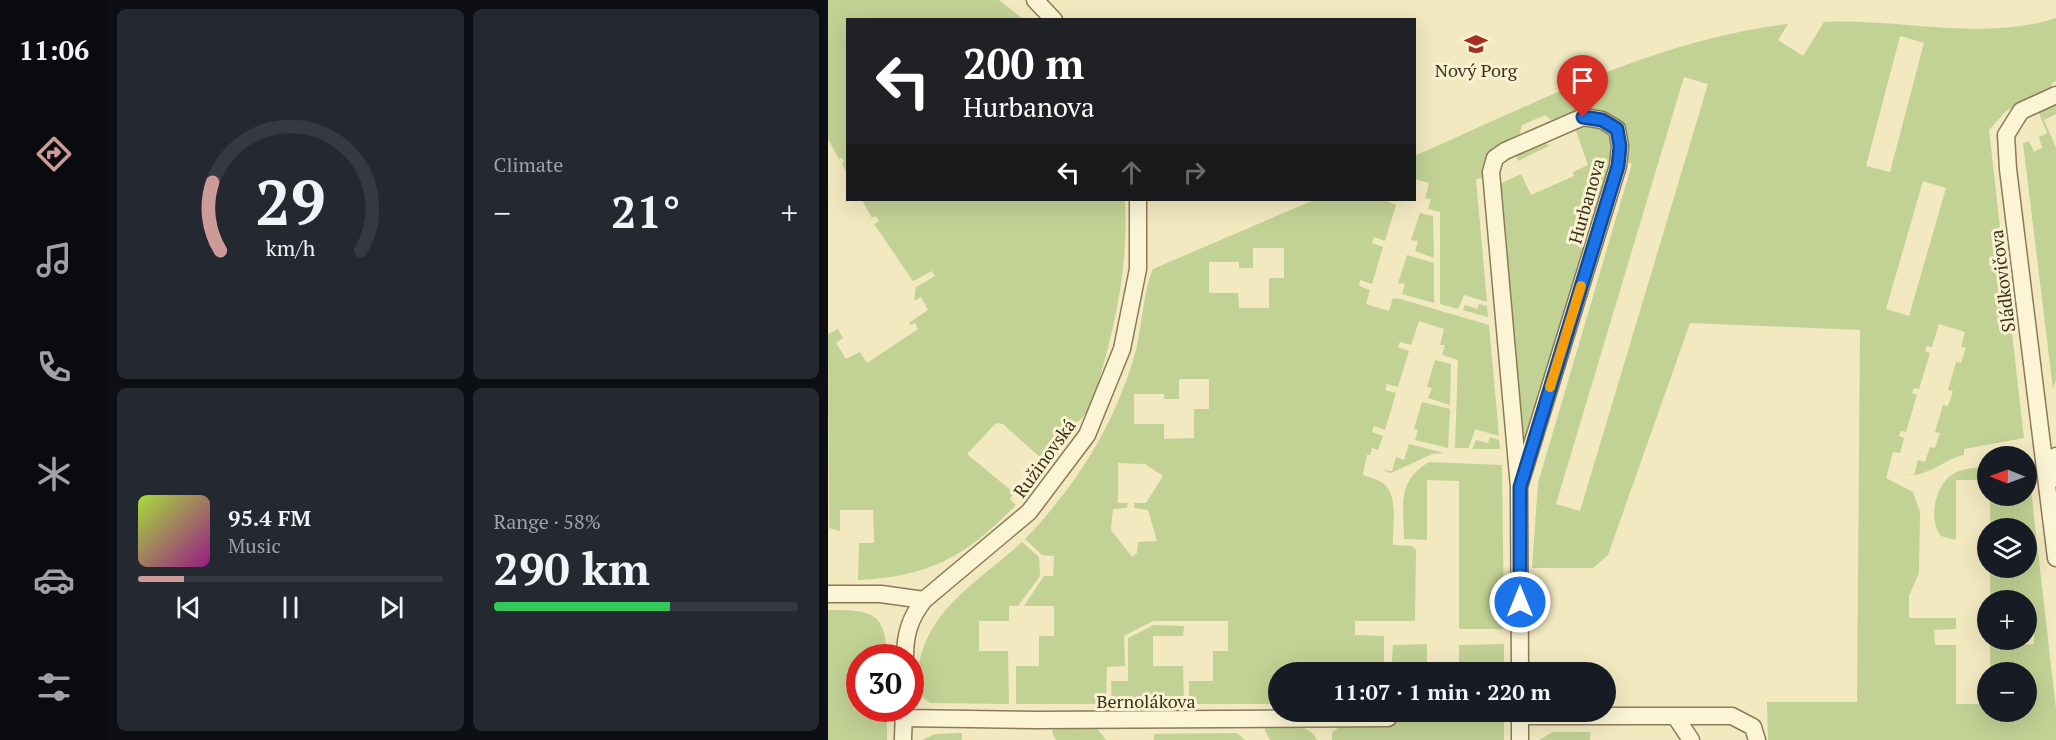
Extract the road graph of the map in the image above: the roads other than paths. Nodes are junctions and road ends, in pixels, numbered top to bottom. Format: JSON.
{"nodes":[{"id":1,"x":1041,"y":1,"type":"edge"},
{"id":2,"x":1053,"y":18,"type":"edge"},
{"id":3,"x":2056,"y":95,"type":"edge"},
{"id":4,"x":1138,"y":201,"type":"edge"},
{"id":5,"x":2056,"y":456,"type":"edge"},
{"id":6,"x":1520,"y":487,"type":"junction"},
{"id":7,"x":2047,"y":489,"type":"junction"},
{"id":8,"x":2056,"y":558,"type":"edge"},
{"id":9,"x":828,"y":594,"type":"edge"},
{"id":10,"x":924,"y":600,"type":"junction"},
{"id":11,"x":905,"y":644,"type":"edge"},
{"id":12,"x":1520,"y":662,"type":"edge"},
{"id":13,"x":924,"y":714,"type":"edge"},
{"id":14,"x":1616,"y":715,"type":"edge"},
{"id":15,"x":1675,"y":716,"type":"junction"},
{"id":16,"x":1268,"y":719,"type":"edge"},
{"id":17,"x":904,"y":722,"type":"edge"},
{"id":18,"x":1520,"y":722,"type":"edge"},
{"id":19,"x":903,"y":740,"type":"edge"},
{"id":20,"x":1520,"y":740,"type":"edge"},
{"id":21,"x":1691,"y":740,"type":"edge"},
{"id":22,"x":1757,"y":740,"type":"edge"}],
"edges":[{"from":1,"to":2,"type":"street"},
{"from":3,"to":7,"type":"street","name":"Sládkovičova"},
{"from":4,"to":10,"type":"street","name":"Ružinovská"},
{"from":5,"to":7,"type":"street","name":"Sládkovičova"},
{"from":6,"to":6,"type":"street","name":"Hurbanova"},
{"from":6,"to":12,"type":"street","name":"Hurbanova"},
{"from":7,"to":8,"type":"street","name":"Sládkovičova"},
{"from":9,"to":10,"type":"street"},
{"from":10,"to":11,"type":"street","name":"Ružinovská"},
{"from":13,"to":16,"type":"street","name":"Bernolákova"},
{"from":14,"to":15,"type":"street"},
{"from":15,"to":21,"type":"street"},
{"from":15,"to":22,"type":"street"},
{"from":17,"to":19,"type":"street"},
{"from":18,"to":20,"type":"street"}]}
